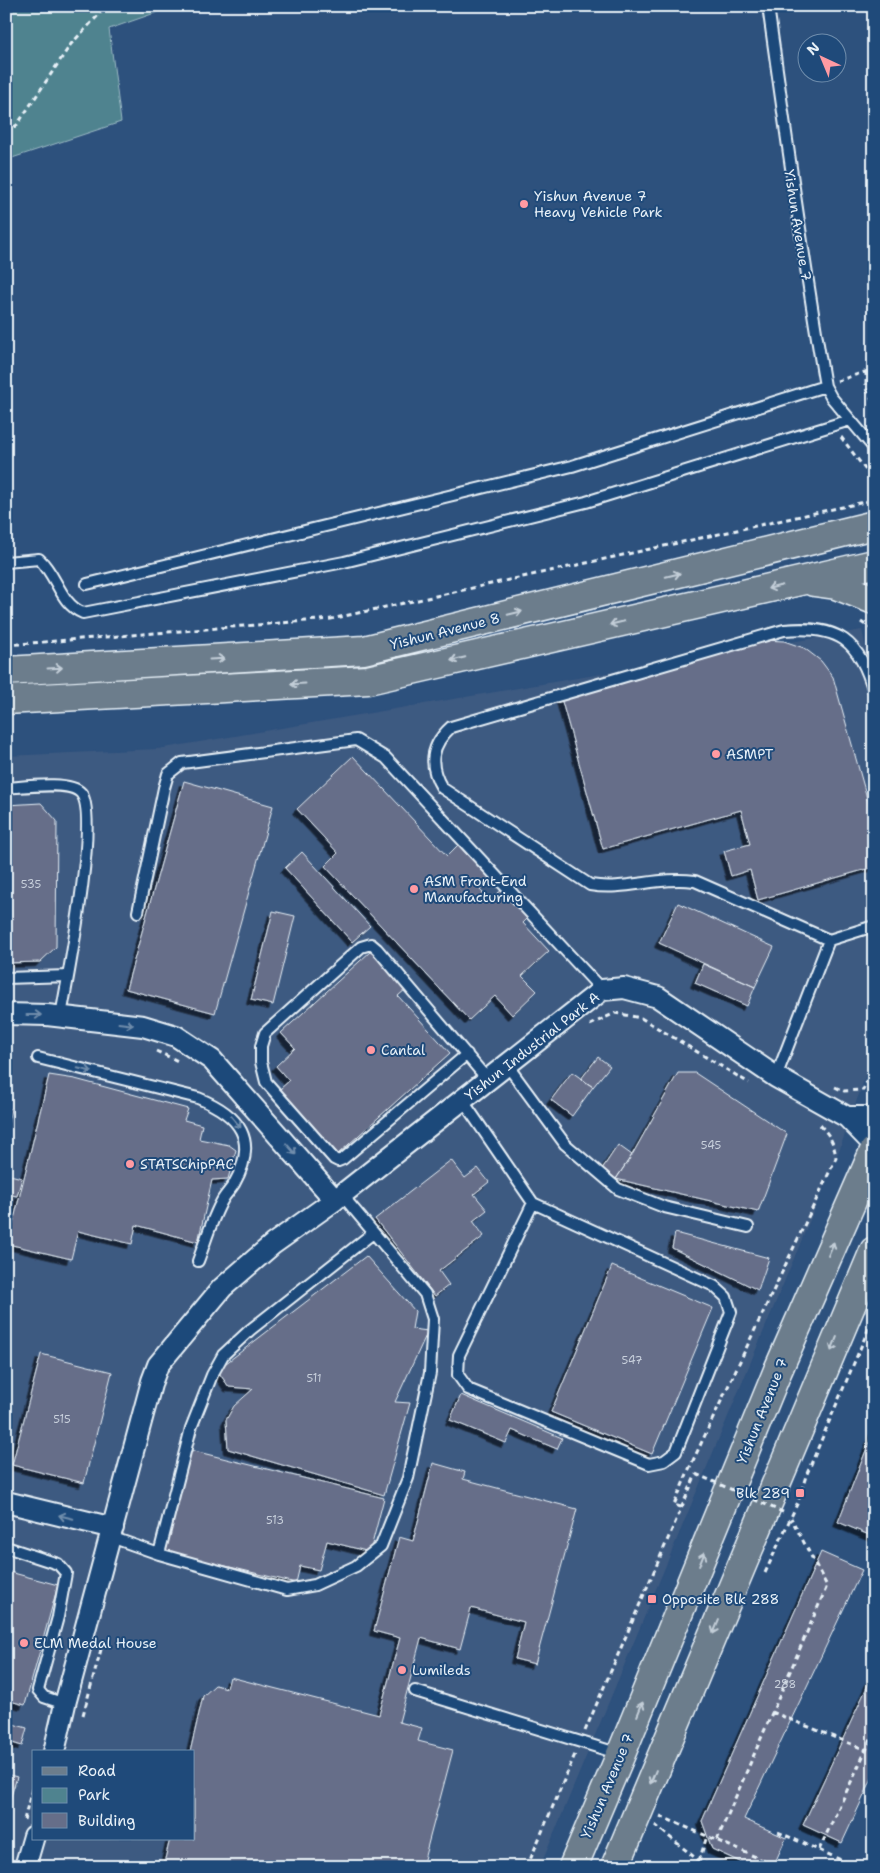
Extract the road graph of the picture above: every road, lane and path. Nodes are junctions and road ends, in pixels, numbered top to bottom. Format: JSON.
{"nodes":[{"id":1,"x":107,"y":6,"type":"edge"},
{"id":2,"x":768,"y":6,"type":"edge"},
{"id":3,"x":6,"y":132,"type":"edge"},
{"id":4,"x":874,"y":369,"type":"edge"},
{"id":5,"x":866,"y":371,"type":"junction"},
{"id":6,"x":825,"y":386,"type":"junction"},
{"id":7,"x":874,"y":403,"type":"edge"},
{"id":8,"x":850,"y":420,"type":"junction"},
{"id":9,"x":833,"y":425,"type":"junction"},
{"id":10,"x":860,"y":431,"type":"junction"},
{"id":11,"x":874,"y":442,"type":"edge"},
{"id":12,"x":874,"y":448,"type":"edge"},
{"id":13,"x":874,"y":491,"type":"edge"},
{"id":14,"x":874,"y":500,"type":"edge"},
{"id":15,"x":874,"y":525,"type":"edge"},
{"id":16,"x":6,"y":562,"type":"edge"},
{"id":17,"x":874,"y":564,"type":"edge"},
{"id":18,"x":803,"y":580,"type":"junction"},
{"id":19,"x":87,"y":584,"type":"dead end"},
{"id":20,"x":867,"y":611,"type":"edge"},
{"id":21,"x":874,"y":631,"type":"edge"},
{"id":22,"x":6,"y":645,"type":"edge"},
{"id":23,"x":6,"y":671,"type":"edge"},
{"id":24,"x":874,"y":692,"type":"edge"},
{"id":25,"x":6,"y":700,"type":"edge"},
{"id":26,"x":6,"y":788,"type":"edge"},
{"id":27,"x":138,"y":912,"type":"dead end"},
{"id":28,"x":874,"y":926,"type":"edge"},
{"id":29,"x":829,"y":940,"type":"junction"},
{"id":30,"x":68,"y":976,"type":"junction"},
{"id":31,"x":6,"y":978,"type":"edge"},
{"id":32,"x":602,"y":990,"type":"junction"},
{"id":33,"x":6,"y":1014,"type":"edge"},
{"id":34,"x":61,"y":1016,"type":"junction"},
{"id":35,"x":467,"y":1054,"type":"junction"},
{"id":36,"x":38,"y":1058,"type":"dead end"},
{"id":37,"x":507,"y":1065,"type":"junction"},
{"id":38,"x":874,"y":1066,"type":"edge"},
{"id":39,"x":776,"y":1077,"type":"junction"},
{"id":40,"x":488,"y":1080,"type":"junction"},
{"id":41,"x":863,"y":1090,"type":"dead end"},
{"id":42,"x":463,"y":1101,"type":"junction"},
{"id":43,"x":847,"y":1117,"type":"junction"},
{"id":44,"x":874,"y":1117,"type":"edge"},
{"id":45,"x":874,"y":1145,"type":"edge"},
{"id":46,"x":874,"y":1151,"type":"edge"},
{"id":47,"x":836,"y":1158,"type":"dead end"},
{"id":48,"x":338,"y":1198,"type":"junction"},
{"id":49,"x":533,"y":1203,"type":"junction"},
{"id":50,"x":748,"y":1226,"type":"dead end"},
{"id":51,"x":373,"y":1233,"type":"junction"},
{"id":52,"x":874,"y":1251,"type":"edge"},
{"id":53,"x":198,"y":1260,"type":"dead end"},
{"id":54,"x":812,"y":1294,"type":"junction"},
{"id":55,"x":848,"y":1308,"type":"junction"},
{"id":56,"x":874,"y":1316,"type":"edge"},
{"id":57,"x":798,"y":1502,"type":"dead end"},
{"id":58,"x":7,"y":1504,"type":"edge"},
{"id":59,"x":681,"y":1507,"type":"junction"},
{"id":60,"x":785,"y":1513,"type":"dead end"},
{"id":61,"x":790,"y":1517,"type":"dead end"},
{"id":62,"x":112,"y":1532,"type":"junction"},
{"id":63,"x":6,"y":1547,"type":"edge"},
{"id":64,"x":159,"y":1554,"type":"junction"},
{"id":65,"x":415,"y":1691,"type":"dead end"},
{"id":66,"x":65,"y":1704,"type":"junction"},
{"id":67,"x":772,"y":1712,"type":"junction"},
{"id":68,"x":874,"y":1733,"type":"edge"},
{"id":69,"x":580,"y":1742,"type":"junction"},
{"id":70,"x":54,"y":1750,"type":"edge"},
{"id":71,"x":866,"y":1750,"type":"junction"},
{"id":72,"x":621,"y":1754,"type":"junction"},
{"id":73,"x":658,"y":1815,"type":"dead end"},
{"id":74,"x":653,"y":1823,"type":"dead end"},
{"id":75,"x":778,"y":1832,"type":"dead end"},
{"id":76,"x":707,"y":1836,"type":"junction"},
{"id":77,"x":33,"y":1840,"type":"edge"},
{"id":78,"x":716,"y":1840,"type":"junction"},
{"id":79,"x":819,"y":1850,"type":"junction"},
{"id":80,"x":873,"y":1856,"type":"edge"},
{"id":81,"x":699,"y":1861,"type":"junction"},
{"id":82,"x":765,"y":1861,"type":"dead end"},
{"id":83,"x":25,"y":1867,"type":"edge"},
{"id":84,"x":527,"y":1867,"type":"edge"},
{"id":85,"x":572,"y":1867,"type":"edge"},
{"id":86,"x":615,"y":1867,"type":"edge"},
{"id":87,"x":713,"y":1867,"type":"edge"},
{"id":88,"x":857,"y":1867,"type":"edge"},
{"id":89,"x":867,"y":1867,"type":"edge"}],
"edges":[{"from":1,"to":3,"type":"path"},
{"from":2,"to":6,"type":"lane","name":"Yishun Avenue 7"},
{"from":4,"to":5,"type":"path"},
{"from":5,"to":6,"type":"path"},
{"from":5,"to":7,"type":"path"},
{"from":6,"to":8,"type":"lane","name":"Yishun Avenue 7"},
{"from":6,"to":19,"type":"lane"},
{"from":8,"to":9,"type":"lane"},
{"from":8,"to":10,"type":"lane","name":"Yishun Avenue 7"},
{"from":9,"to":13,"type":"path"},
{"from":9,"to":16,"type":"lane"},
{"from":10,"to":11,"type":"lane","name":"Yishun Avenue 7"},
{"from":10,"to":12,"type":"lane","name":"Yishun Avenue 7"},
{"from":14,"to":22,"type":"path"},
{"from":23,"to":15,"type":"main road","name":"Yishun Avenue 8","one_way":true},
{"from":17,"to":18,"type":"main road"},
{"from":18,"to":20,"type":"main road"},
{"from":18,"to":25,"type":"main road","one_way":true},
{"from":20,"to":21,"type":"path"},
{"from":24,"to":29,"type":"lane"},
{"from":26,"to":30,"type":"lane"},
{"from":27,"to":32,"type":"lane"},
{"from":28,"to":29,"type":"lane"},
{"from":29,"to":39,"type":"lane"},
{"from":30,"to":31,"type":"lane"},
{"from":30,"to":34,"type":"lane"},
{"from":32,"to":37,"type":"street","name":"Yishun Industrial Park A"},
{"from":32,"to":39,"type":"street","name":"Yishun Industrial Park A"},
{"from":33,"to":34,"type":"street","one_way":true},
{"from":34,"to":48,"type":"street","one_way":true},
{"from":35,"to":35,"type":"lane"},
{"from":35,"to":40,"type":"lane"},
{"from":36,"to":53,"type":"lane","one_way":true},
{"from":37,"to":40,"type":"street","name":"Yishun Industrial Park A"},
{"from":37,"to":50,"type":"lane"},
{"from":38,"to":41,"type":"path"},
{"from":39,"to":43,"type":"street","name":"Yishun Industrial Park A"},
{"from":40,"to":42,"type":"street","name":"Yishun Industrial Park A"},
{"from":42,"to":48,"type":"street","name":"Yishun Industrial Park A"},
{"from":42,"to":49,"type":"lane"},
{"from":43,"to":44,"type":"street","name":"Yishun Industrial Park A"},
{"from":43,"to":45,"type":"street","name":"Yishun Industrial Park A"},
{"from":54,"to":46,"type":"main road","name":"Yishun Avenue 7","one_way":true},
{"from":47,"to":59,"type":"path"},
{"from":48,"to":51,"type":"lane"},
{"from":48,"to":62,"type":"street","name":"Yishun Industrial Park A"},
{"from":49,"to":49,"type":"lane"},
{"from":51,"to":64,"type":"lane"},
{"from":51,"to":64,"type":"lane"},
{"from":52,"to":55,"type":"main road"},
{"from":54,"to":55,"type":"main road"},
{"from":72,"to":54,"type":"main road","name":"Yishun Avenue 7","one_way":true},
{"from":55,"to":86,"type":"main road","one_way":true},
{"from":56,"to":57,"type":"path"},
{"from":62,"to":58,"type":"street","one_way":true},
{"from":59,"to":60,"type":"path","bridge":true},
{"from":59,"to":69,"type":"path"},
{"from":61,"to":67,"type":"path"},
{"from":62,"to":64,"type":"lane"},
{"from":62,"to":66,"type":"street","name":"Yishun Industrial Park A"},
{"from":63,"to":66,"type":"lane"},
{"from":65,"to":69,"type":"lane"},
{"from":66,"to":70,"type":"street","name":"Yishun Industrial Park A"},
{"from":67,"to":71,"type":"path"},
{"from":67,"to":78,"type":"path"},
{"from":68,"to":71,"type":"path"},
{"from":69,"to":72,"type":"lane"},
{"from":69,"to":84,"type":"path"},
{"from":71,"to":79,"type":"path"},
{"from":72,"to":85,"type":"main road","name":"Yishun Avenue 7"},
{"from":73,"to":76,"type":"path"},
{"from":74,"to":81,"type":"path"},
{"from":75,"to":79,"type":"path"},
{"from":76,"to":78,"type":"path"},
{"from":76,"to":81,"type":"path"},
{"from":77,"to":83,"type":"street"},
{"from":78,"to":82,"type":"path"},
{"from":79,"to":88,"type":"path"},
{"from":80,"to":89,"type":"path"},
{"from":81,"to":87,"type":"path"}]}
